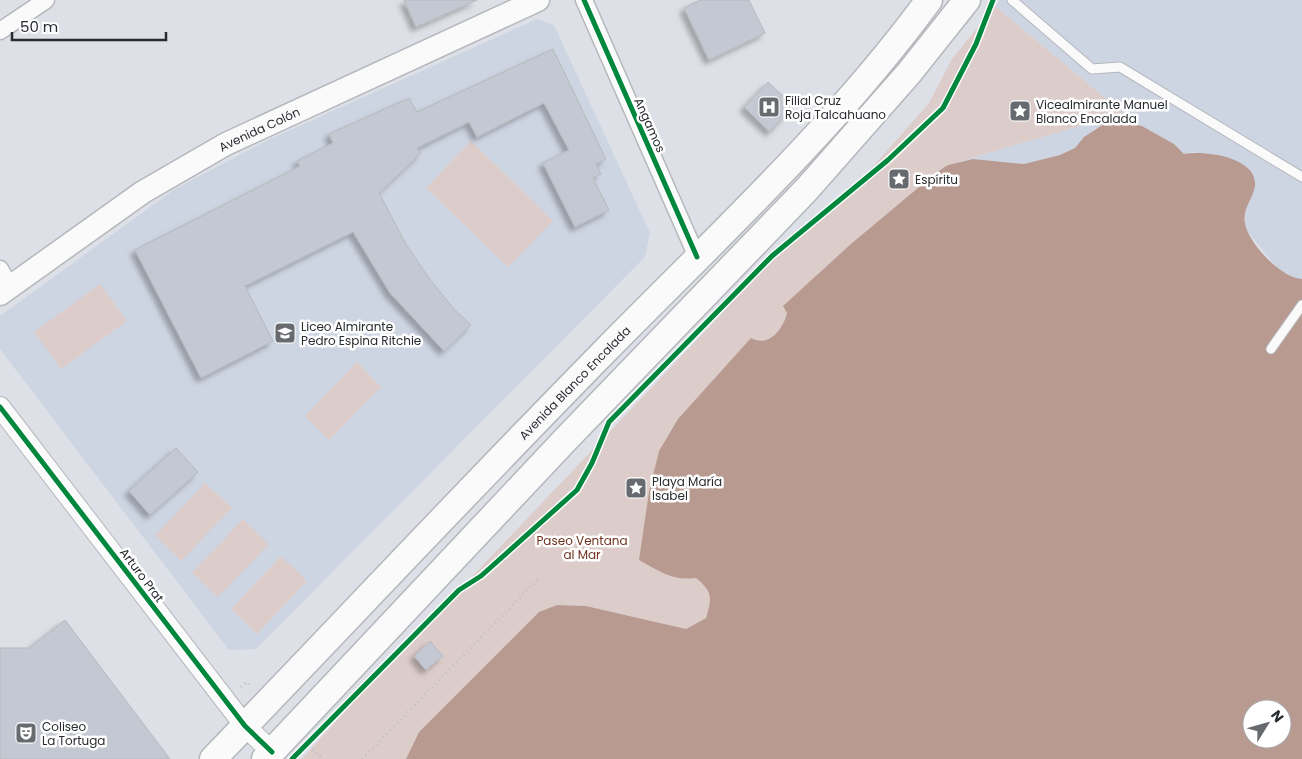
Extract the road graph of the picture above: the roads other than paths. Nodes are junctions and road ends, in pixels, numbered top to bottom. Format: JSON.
{"nodes":[{"id":1,"x":46,"y":0,"type":"edge"},
{"id":2,"x":538,"y":0,"type":"edge"},
{"id":3,"x":584,"y":0,"type":"edge"},
{"id":4,"x":929,"y":0,"type":"edge"},
{"id":5,"x":1012,"y":0,"type":"edge"},
{"id":6,"x":959,"y":3,"type":"edge"},
{"id":7,"x":0,"y":31,"type":"edge"},
{"id":8,"x":1302,"y":177,"type":"edge"},
{"id":9,"x":697,"y":257,"type":"junction"},
{"id":10,"x":3,"y":283,"type":"edge"},
{"id":11,"x":1302,"y":306,"type":"edge"},
{"id":12,"x":1271,"y":350,"type":"dead end"},
{"id":13,"x":0,"y":407,"type":"edge"},
{"id":14,"x":245,"y":726,"type":"junction"},
{"id":15,"x":268,"y":756,"type":"edge"},
{"id":16,"x":213,"y":759,"type":"edge"}],
"edges":[{"from":1,"to":7,"type":"street"},
{"from":2,"to":10,"type":"main road","name":"Avenida Colón"},
{"from":3,"to":9,"type":"street","name":"Angamos"},
{"from":4,"to":9,"type":"main road","name":"Avenida Blanco Encalada"},
{"from":5,"to":8,"type":"lane"},
{"from":6,"to":15,"type":"main road"},
{"from":9,"to":14,"type":"main road","name":"Avenida Blanco Encalada"},
{"from":11,"to":12,"type":"lane"},
{"from":13,"to":14,"type":"street","name":"Arturo Prat"},
{"from":14,"to":15,"type":"street","name":"Arturo Prat"},
{"from":14,"to":16,"type":"main road","name":"Avenida Blanco Encalada"}]}
